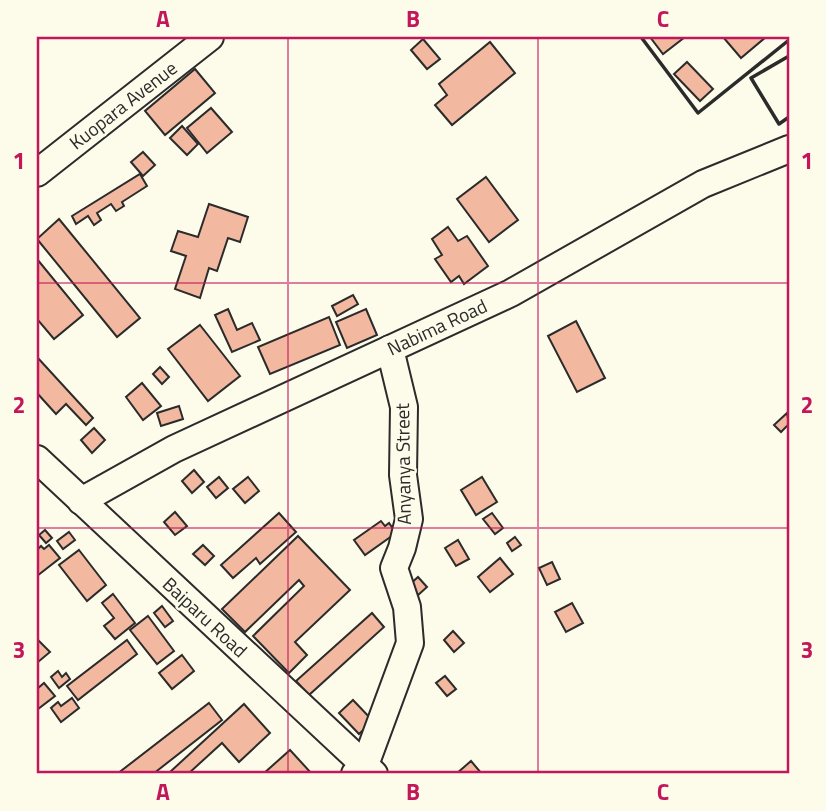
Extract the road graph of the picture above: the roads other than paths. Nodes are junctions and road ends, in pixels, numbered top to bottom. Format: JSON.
{"nodes":[{"id":1,"x":210,"y":37,"type":"edge"},
{"id":2,"x":789,"y":149,"type":"edge"},
{"id":3,"x":37,"y":173,"type":"edge"},
{"id":4,"x":390,"y":349,"type":"junction"},
{"id":5,"x":37,"y":459,"type":"edge"},
{"id":6,"x":81,"y":501,"type":"junction"},
{"id":7,"x":365,"y":771,"type":"edge"}],
"edges":[{"from":1,"to":3,"type":"street","name":"Kuopara Avenue"},
{"from":2,"to":4,"type":"street","name":"Nabima Road"},
{"from":4,"to":6,"type":"street","name":"Nabima Road"},
{"from":4,"to":7,"type":"street","name":"Anyanya Street"},
{"from":5,"to":6,"type":"street","name":"Baiparu Road"},
{"from":6,"to":7,"type":"street","name":"Baiparu Road"}]}
